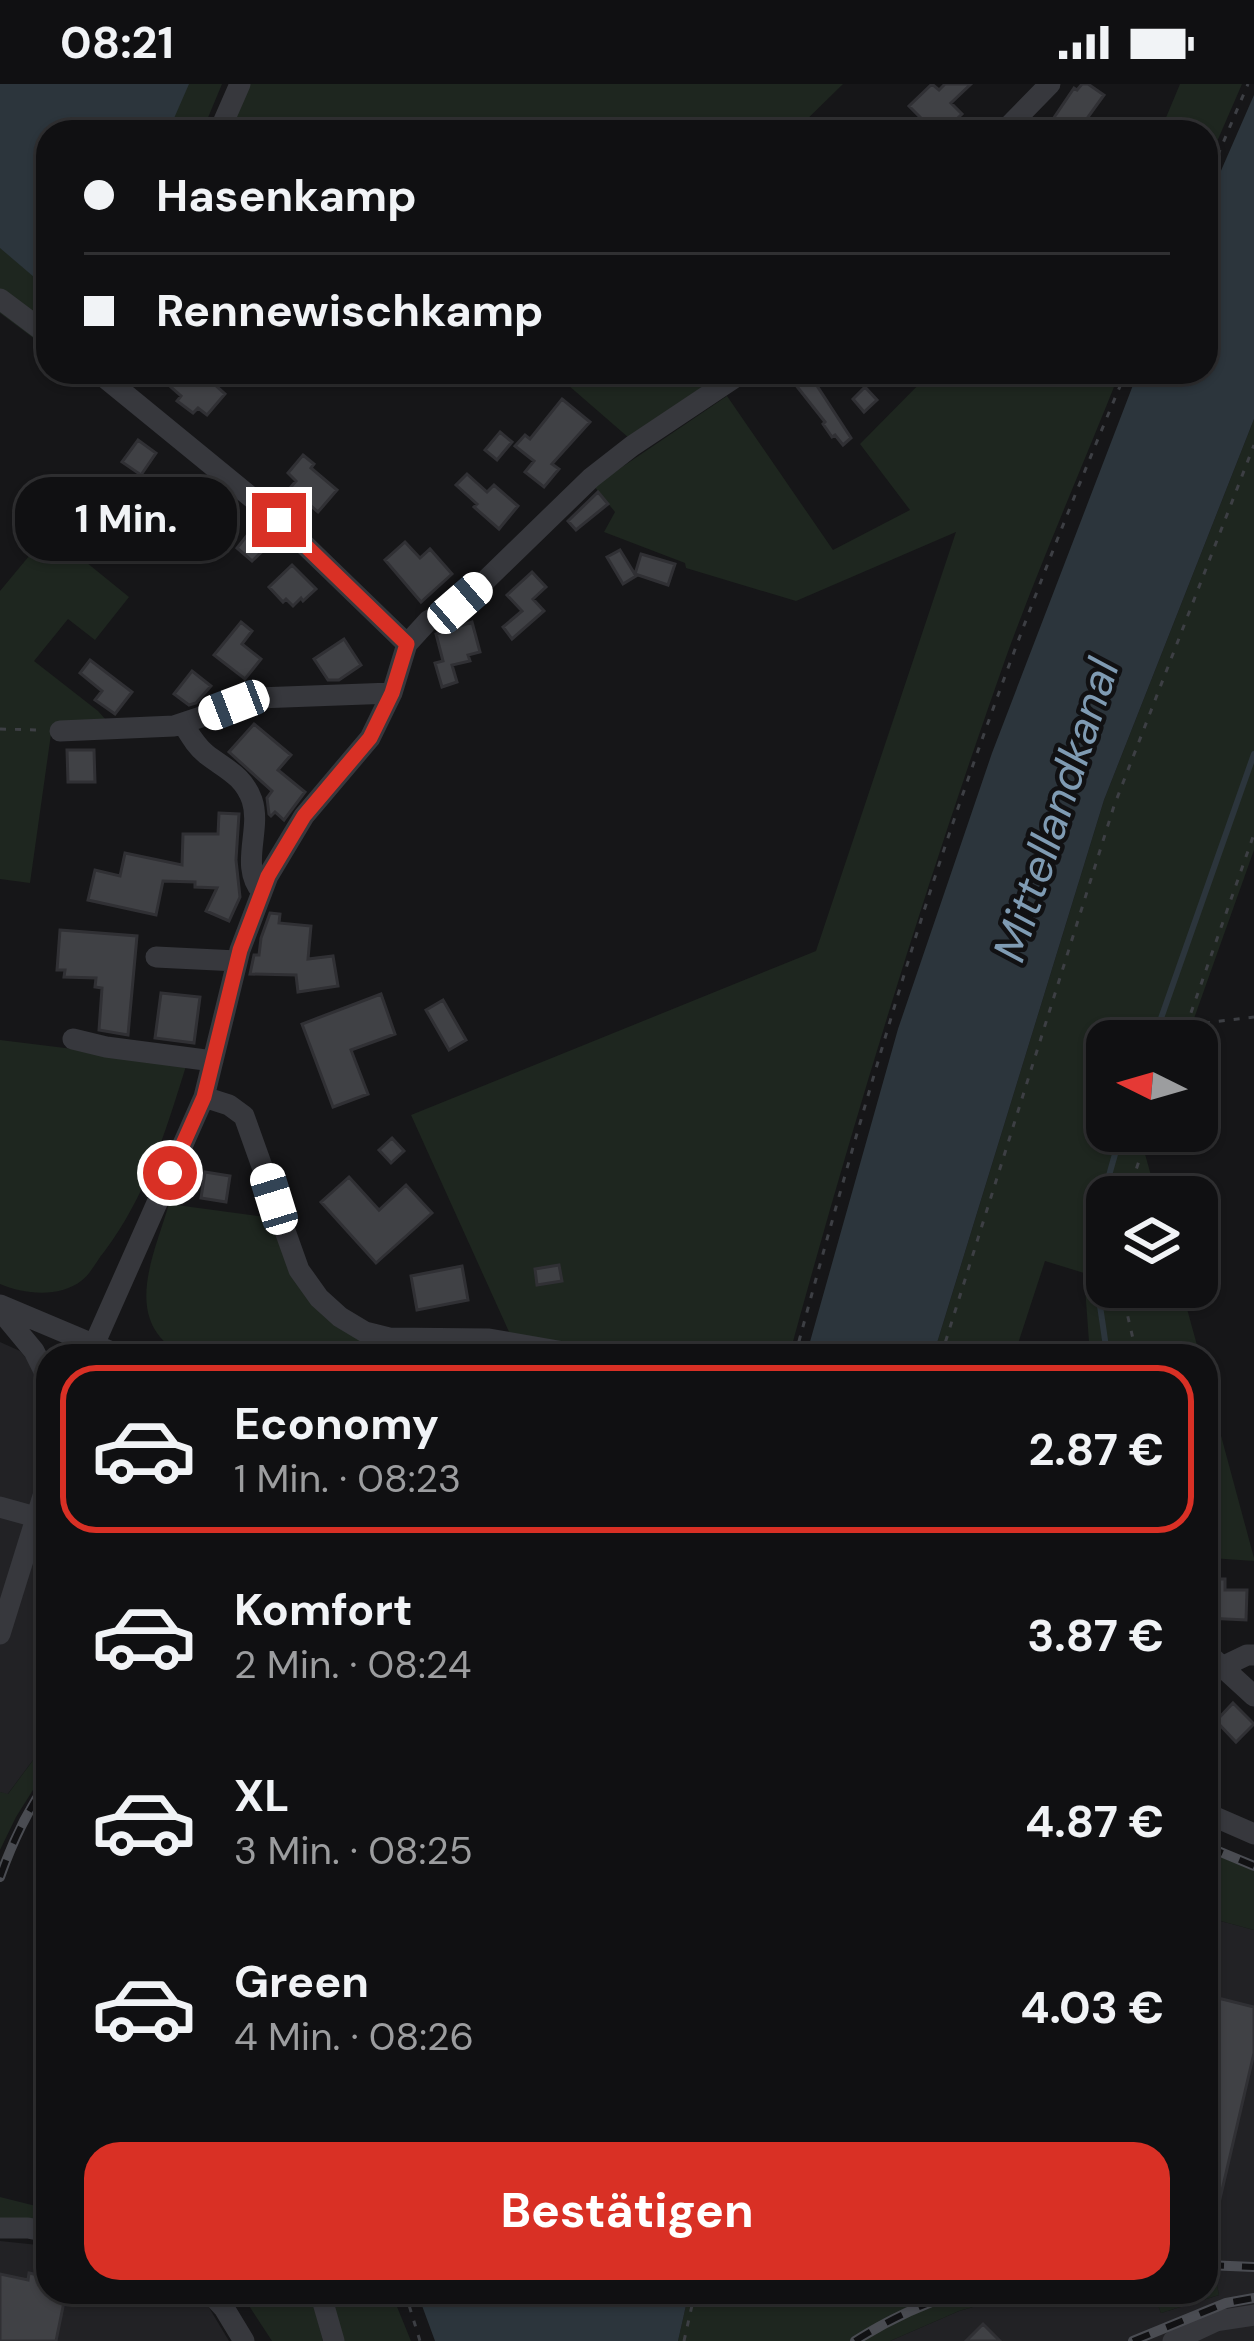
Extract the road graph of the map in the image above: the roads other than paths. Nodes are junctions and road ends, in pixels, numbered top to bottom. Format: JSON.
{"nodes":[{"id":1,"x":240,"y":84,"type":"edge"},
{"id":2,"x":1050,"y":84,"type":"edge"},
{"id":3,"x":224,"y":120,"type":"edge"},
{"id":4,"x":1016,"y":120,"type":"edge"},
{"id":5,"x":0,"y":299,"type":"edge"},
{"id":6,"x":36,"y":326,"type":"edge"},
{"id":7,"x":118,"y":384,"type":"edge"},
{"id":8,"x":725,"y":384,"type":"edge"},
{"id":9,"x":407,"y":644,"type":"junction"},
{"id":10,"x":392,"y":693,"type":"junction"},
{"id":11,"x":183,"y":724,"type":"junction"},
{"id":12,"x":60,"y":731,"type":"road end"},
{"id":13,"x":262,"y":892,"type":"junction"},
{"id":14,"x":156,"y":957,"type":"dead end"},
{"id":15,"x":237,"y":961,"type":"junction"},
{"id":16,"x":74,"y":1039,"type":"dead end"},
{"id":17,"x":213,"y":1060,"type":"junction"},
{"id":18,"x":204,"y":1097,"type":"junction"},
{"id":19,"x":0,"y":1307,"type":"edge"},
{"id":20,"x":78,"y":1344,"type":"edge"},
{"id":21,"x":94,"y":1344,"type":"edge"},
{"id":22,"x":383,"y":1344,"type":"edge"},
{"id":23,"x":425,"y":1344,"type":"edge"},
{"id":24,"x":518,"y":1344,"type":"edge"},
{"id":25,"x":36,"y":1355,"type":"edge"},
{"id":26,"x":0,"y":1508,"type":"edge"},
{"id":27,"x":36,"y":1517,"type":"joint"},
{"id":28,"x":2,"y":1624,"type":"edge"},
{"id":29,"x":1254,"y":1654,"type":"edge"},
{"id":30,"x":1218,"y":1658,"type":"edge"},
{"id":31,"x":1218,"y":1663,"type":"edge"},
{"id":32,"x":1254,"y":1696,"type":"edge"},
{"id":33,"x":1218,"y":1818,"type":"edge"},
{"id":34,"x":1254,"y":1834,"type":"edge"},
{"id":35,"x":0,"y":2228,"type":"edge"},
{"id":36,"x":36,"y":2230,"type":"edge"},
{"id":37,"x":218,"y":2304,"type":"edge"},
{"id":38,"x":323,"y":2304,"type":"edge"},
{"id":39,"x":1254,"y":2315,"type":"edge"},
{"id":40,"x":244,"y":2341,"type":"edge"},
{"id":41,"x":334,"y":2341,"type":"edge"},
{"id":42,"x":1173,"y":2341,"type":"edge"}],
"edges":[{"from":1,"to":3,"type":"street"},
{"from":2,"to":4,"type":"street"},
{"from":5,"to":6,"type":"street"},
{"from":7,"to":9,"type":"street"},
{"from":8,"to":9,"type":"street"},
{"from":9,"to":10,"type":"street"},
{"from":10,"to":11,"type":"street"},
{"from":10,"to":13,"type":"street"},
{"from":11,"to":12,"type":"street"},
{"from":11,"to":13,"type":"street"},
{"from":13,"to":15,"type":"street"},
{"from":14,"to":15,"type":"street"},
{"from":15,"to":17,"type":"street"},
{"from":16,"to":17,"type":"street"},
{"from":17,"to":18,"type":"street"},
{"from":18,"to":21,"type":"street"},
{"from":18,"to":22,"type":"street"},
{"from":19,"to":20,"type":"street"},
{"from":19,"to":25,"type":"street"},
{"from":23,"to":24,"type":"street"},
{"from":26,"to":27,"type":"street"},
{"from":27,"to":28,"type":"street"},
{"from":29,"to":30,"type":"street"},
{"from":31,"to":32,"type":"street"},
{"from":33,"to":34,"type":"street"},
{"from":35,"to":36,"type":"street"},
{"from":37,"to":40,"type":"street"},
{"from":38,"to":41,"type":"street"},
{"from":39,"to":42,"type":"street"}]}
